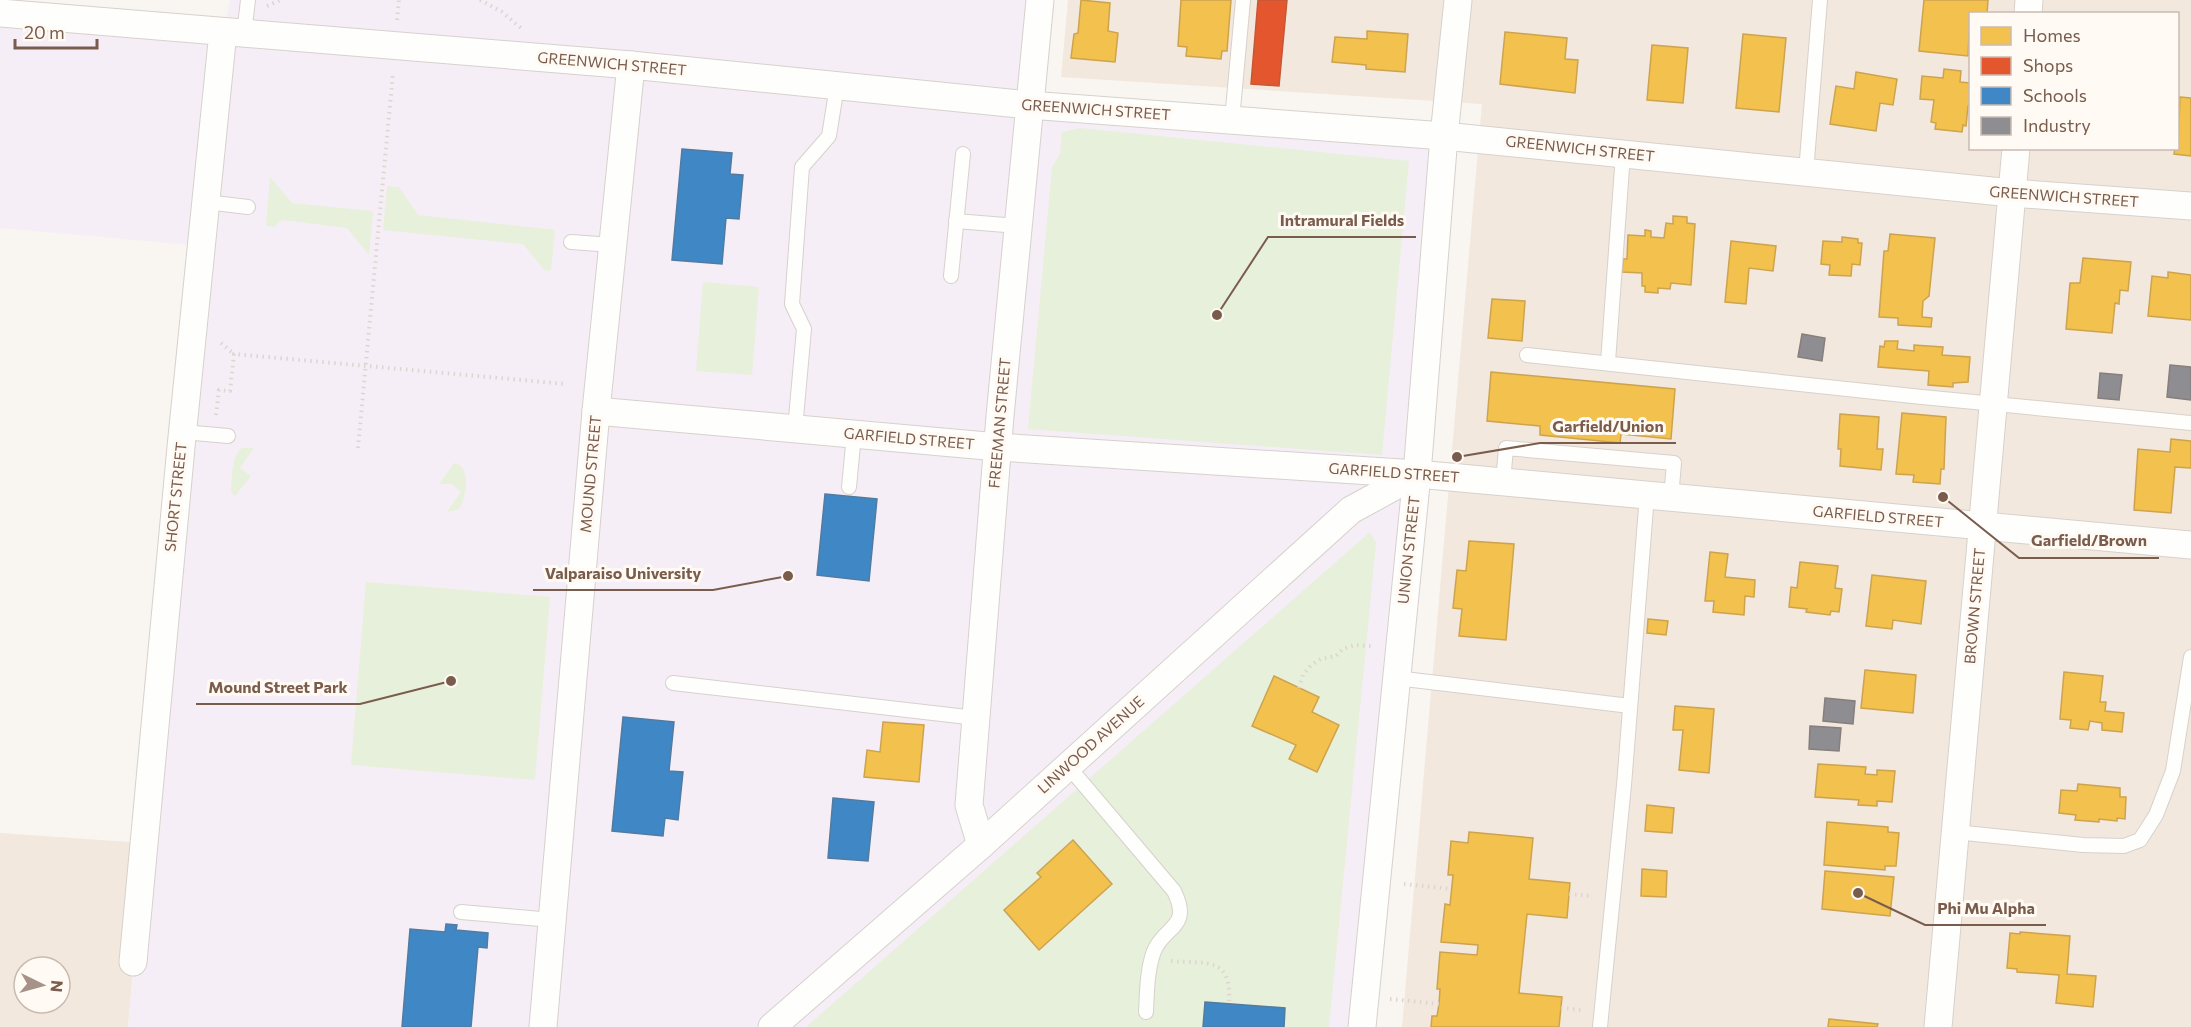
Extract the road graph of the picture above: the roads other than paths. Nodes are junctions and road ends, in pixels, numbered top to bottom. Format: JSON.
{"nodes":[{"id":1,"x":248,"y":0,"type":"edge"},
{"id":2,"x":1040,"y":0,"type":"edge"},
{"id":3,"x":1243,"y":0,"type":"edge"},
{"id":4,"x":1458,"y":0,"type":"edge"},
{"id":5,"x":1820,"y":0,"type":"edge"},
{"id":6,"x":0,"y":13,"type":"edge"},
{"id":7,"x":234,"y":33,"type":"junction"},
{"id":8,"x":631,"y":65,"type":"junction"},
{"id":9,"x":837,"y":86,"type":"junction"},
{"id":10,"x":1029,"y":105,"type":"junction"},
{"id":11,"x":1232,"y":120,"type":"junction"},
{"id":12,"x":1444,"y":136,"type":"junction"},
{"id":13,"x":2016,"y":150,"type":"edge"},
{"id":14,"x":963,"y":154,"type":"dead end"},
{"id":15,"x":1623,"y":154,"type":"junction"},
{"id":16,"x":1806,"y":172,"type":"junction"},
{"id":17,"x":2012,"y":193,"type":"junction"},
{"id":18,"x":206,"y":202,"type":"junction"},
{"id":19,"x":2191,"y":206,"type":"edge"},
{"id":20,"x":248,"y":207,"type":"dead end"},
{"id":21,"x":957,"y":221,"type":"junction"},
{"id":22,"x":1018,"y":226,"type":"junction"},
{"id":23,"x":571,"y":242,"type":"dead end"},
{"id":24,"x":613,"y":245,"type":"junction"},
{"id":25,"x":951,"y":276,"type":"dead end"},
{"id":26,"x":1527,"y":355,"type":"dead end"},
{"id":27,"x":1608,"y":362,"type":"junction"},
{"id":28,"x":1994,"y":404,"type":"junction"},
{"id":29,"x":596,"y":411,"type":"junction"},
{"id":30,"x":2191,"y":423,"type":"edge"},
{"id":31,"x":795,"y":429,"type":"junction"},
{"id":32,"x":183,"y":432,"type":"junction"},
{"id":33,"x":854,"y":434,"type":"junction"},
{"id":34,"x":228,"y":436,"type":"dead end"},
{"id":35,"x":998,"y":447,"type":"junction"},
{"id":36,"x":1417,"y":474,"type":"junction"},
{"id":37,"x":1503,"y":482,"type":"junction"},
{"id":38,"x":849,"y":487,"type":"dead end"},
{"id":39,"x":1659,"y":496,"type":"junction"},
{"id":40,"x":1982,"y":526,"type":"junction"},
{"id":41,"x":2191,"y":545,"type":"edge"},
{"id":42,"x":2191,"y":657,"type":"edge"},
{"id":43,"x":1396,"y":678,"type":"junction"},
{"id":44,"x":673,"y":683,"type":"dead end"},
{"id":45,"x":1630,"y":706,"type":"junction"},
{"id":46,"x":976,"y":718,"type":"junction"},
{"id":47,"x":1068,"y":766,"type":"junction"},
{"id":48,"x":1955,"y":832,"type":"junction"},
{"id":49,"x":981,"y":845,"type":"junction"},
{"id":50,"x":461,"y":912,"type":"dead end"},
{"id":51,"x":552,"y":920,"type":"junction"},
{"id":52,"x":133,"y":962,"type":"dead end"},
{"id":53,"x":1146,"y":1012,"type":"dead end"},
{"id":54,"x":543,"y":1027,"type":"edge"},
{"id":55,"x":772,"y":1027,"type":"edge"},
{"id":56,"x":1362,"y":1027,"type":"edge"},
{"id":57,"x":1600,"y":1027,"type":"edge"},
{"id":58,"x":1938,"y":1027,"type":"edge"}],
"edges":[{"from":1,"to":7,"type":"lane"},
{"from":2,"to":10,"type":"street","name":"FREEMAN STREET"},
{"from":3,"to":11,"type":"lane"},
{"from":4,"to":12,"type":"street","name":"UNION STREET"},
{"from":5,"to":16,"type":"lane"},
{"from":6,"to":7,"type":"street","name":"GREENWICH STREET"},
{"from":7,"to":8,"type":"street","name":"GREENWICH STREET"},
{"from":7,"to":18,"type":"street","name":"SHORT STREET"},
{"from":8,"to":9,"type":"street","name":"GREENWICH STREET"},
{"from":8,"to":24,"type":"street","name":"MOUND STREET"},
{"from":9,"to":10,"type":"street","name":"GREENWICH STREET"},
{"from":9,"to":31,"type":"lane"},
{"from":10,"to":11,"type":"street","name":"GREENWICH STREET"},
{"from":10,"to":22,"type":"street","name":"FREEMAN STREET"},
{"from":11,"to":12,"type":"street","name":"GREENWICH STREET"},
{"from":12,"to":15,"type":"street","name":"GREENWICH STREET"},
{"from":12,"to":36,"type":"street","name":"UNION STREET"},
{"from":13,"to":17,"type":"street","name":"BROWN STREET"},
{"from":14,"to":21,"type":"lane"},
{"from":15,"to":16,"type":"street","name":"GREENWICH STREET"},
{"from":15,"to":27,"type":"lane"},
{"from":16,"to":17,"type":"street","name":"GREENWICH STREET"},
{"from":17,"to":19,"type":"street","name":"GREENWICH STREET"},
{"from":17,"to":28,"type":"street","name":"BROWN STREET"},
{"from":18,"to":20,"type":"lane"},
{"from":18,"to":32,"type":"street","name":"SHORT STREET"},
{"from":21,"to":22,"type":"lane"},
{"from":21,"to":25,"type":"lane"},
{"from":22,"to":35,"type":"street","name":"FREEMAN STREET"},
{"from":23,"to":24,"type":"lane"},
{"from":24,"to":29,"type":"street","name":"MOUND STREET"},
{"from":26,"to":27,"type":"lane"},
{"from":27,"to":28,"type":"lane"},
{"from":28,"to":30,"type":"lane"},
{"from":28,"to":40,"type":"street","name":"BROWN STREET"},
{"from":29,"to":31,"type":"street","name":"GARFIELD STREET"},
{"from":29,"to":51,"type":"street","name":"MOUND STREET"},
{"from":31,"to":33,"type":"street","name":"GARFIELD STREET"},
{"from":32,"to":34,"type":"lane"},
{"from":32,"to":52,"type":"street","name":"SHORT STREET"},
{"from":33,"to":35,"type":"street","name":"GARFIELD STREET"},
{"from":33,"to":38,"type":"lane"},
{"from":35,"to":36,"type":"street","name":"GARFIELD STREET"},
{"from":35,"to":46,"type":"street","name":"FREEMAN STREET"},
{"from":36,"to":37,"type":"street","name":"GARFIELD STREET"},
{"from":36,"to":43,"type":"street","name":"UNION STREET"},
{"from":36,"to":47,"type":"street","name":"LINWOOD AVENUE"},
{"from":37,"to":39,"type":"street","name":"GARFIELD STREET"},
{"from":37,"to":39,"type":"lane"},
{"from":39,"to":40,"type":"street","name":"GARFIELD STREET"},
{"from":39,"to":45,"type":"lane"},
{"from":40,"to":41,"type":"street","name":"GARFIELD STREET"},
{"from":40,"to":48,"type":"street","name":"BROWN STREET"},
{"from":42,"to":48,"type":"lane"},
{"from":43,"to":45,"type":"lane"},
{"from":43,"to":56,"type":"street","name":"UNION STREET"},
{"from":44,"to":46,"type":"lane"},
{"from":45,"to":57,"type":"lane"},
{"from":46,"to":49,"type":"street","name":"FREEMAN STREET"},
{"from":47,"to":49,"type":"street","name":"LINWOOD AVENUE"},
{"from":47,"to":53,"type":"lane"},
{"from":48,"to":58,"type":"street","name":"BROWN STREET"},
{"from":49,"to":55,"type":"street","name":"LINWOOD AVENUE"},
{"from":50,"to":51,"type":"lane"},
{"from":51,"to":54,"type":"street","name":"MOUND STREET"}]}
